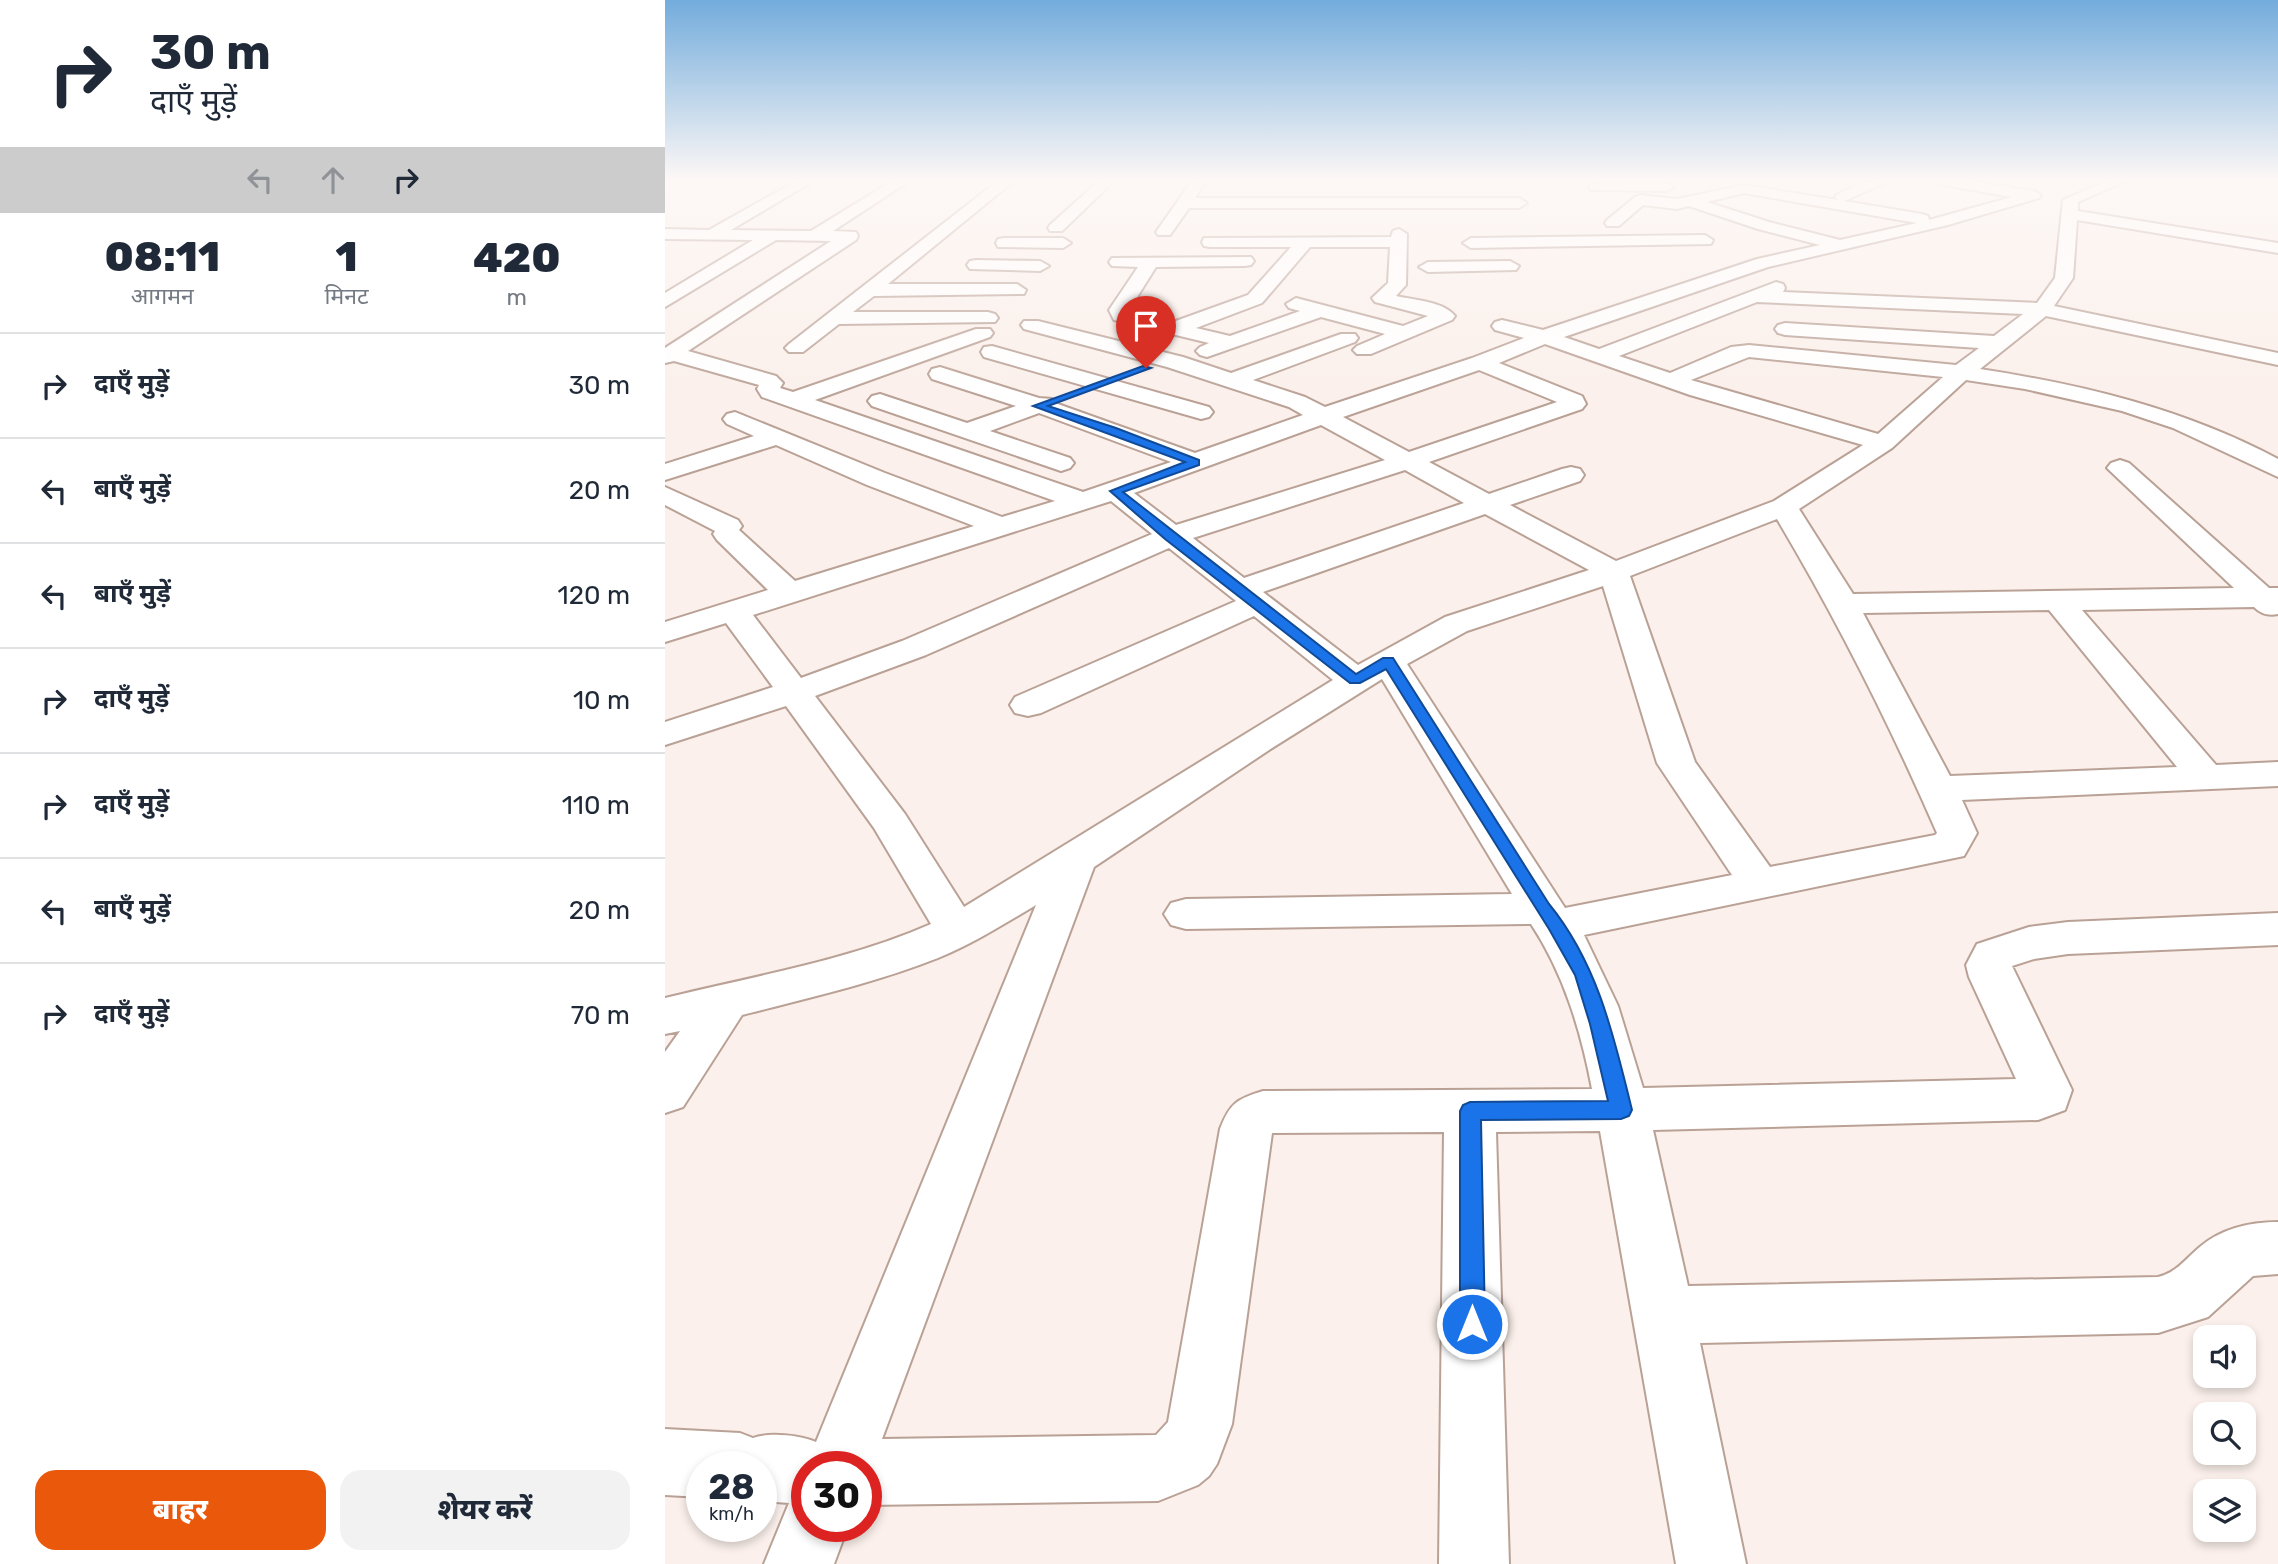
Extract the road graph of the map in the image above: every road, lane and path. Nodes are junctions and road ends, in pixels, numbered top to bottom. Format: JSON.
{"nodes":[{"id":1,"x":743,"y":253,"type":"edge"},
{"id":2,"x":824,"y":253,"type":"edge"},
{"id":3,"x":916,"y":253,"type":"edge"},
{"id":4,"x":1296,"y":253,"type":"edge"},
{"id":5,"x":1327,"y":253,"type":"edge"},
{"id":6,"x":1398,"y":253,"type":"edge"},
{"id":7,"x":1477,"y":253,"type":"edge"},
{"id":8,"x":1806,"y":253,"type":"edge"},
{"id":9,"x":2061,"y":253,"type":"edge"},
{"id":10,"x":1291,"y":259,"type":"junction"},
{"id":11,"x":1118,"y":262,"type":"dead end"},
{"id":12,"x":1150,"y":262,"type":"junction"},
{"id":13,"x":900,"y":265,"type":"junction"},
{"id":14,"x":926,"y":265,"type":"dead end"},
{"id":15,"x":964,"y":265,"type":"dead end"},
{"id":16,"x":1040,"y":266,"type":"dead end"},
{"id":17,"x":1525,"y":266,"type":"dead end"},
{"id":18,"x":1428,"y":267,"type":"dead end"},
{"id":19,"x":1482,"y":277,"type":"junction"},
{"id":20,"x":1804,"y":278,"type":"dead end"},
{"id":21,"x":1244,"y":282,"type":"dead end"},
{"id":22,"x":1270,"y":282,"type":"junction"},
{"id":23,"x":1136,"y":283,"type":"junction"},
{"id":24,"x":1163,"y":283,"type":"dead end"},
{"id":25,"x":869,"y":290,"type":"junction"},
{"id":26,"x":1017,"y":290,"type":"dead end"},
{"id":27,"x":1754,"y":296,"type":"junction"},
{"id":28,"x":1452,"y":299,"type":"dead end"},
{"id":29,"x":665,"y":301,"type":"edge"},
{"id":30,"x":1286,"y":301,"type":"dead end"},
{"id":31,"x":1250,"y":302,"type":"junction"},
{"id":32,"x":1149,"y":303,"type":"dead end"},
{"id":33,"x":1187,"y":303,"type":"dead end"},
{"id":34,"x":1123,"y":304,"type":"junction"},
{"id":35,"x":1429,"y":309,"type":"junction"},
{"id":36,"x":2042,"y":309,"type":"junction"},
{"id":37,"x":1321,"y":310,"type":"junction"},
{"id":38,"x":834,"y":318,"type":"junction"},
{"id":39,"x":1031,"y":326,"type":"dead end"},
{"id":40,"x":1502,"y":326,"type":"dead end"},
{"id":41,"x":1766,"y":327,"type":"dead end"},
{"id":42,"x":1174,"y":329,"type":"junction"},
{"id":43,"x":1411,"y":331,"type":"junction"},
{"id":44,"x":988,"y":334,"type":"junction"},
{"id":45,"x":1441,"y":336,"type":"dead end"},
{"id":46,"x":1544,"y":337,"type":"junction"},
{"id":47,"x":1231,"y":342,"type":"junction"},
{"id":48,"x":1998,"y":343,"type":"junction"},
{"id":49,"x":796,"y":348,"type":"dead end"},
{"id":50,"x":1482,"y":353,"type":"junction"},
{"id":51,"x":669,"y":356,"type":"edge"},
{"id":52,"x":1599,"y":356,"type":"junction"},
{"id":53,"x":2278,"y":359,"type":"edge"},
{"id":54,"x":1172,"y":361,"type":"junction"},
{"id":55,"x":1630,"y":367,"type":"junction"},
{"id":56,"x":1963,"y":371,"type":"junction"},
{"id":57,"x":940,"y":374,"type":"dead end"},
{"id":58,"x":1233,"y":380,"type":"junction"},
{"id":59,"x":1670,"y":381,"type":"junction"},
{"id":60,"x":1102,"y":383,"type":"junction"},
{"id":61,"x":1578,"y":386,"type":"junction"},
{"id":62,"x":793,"y":400,"type":"junction"},
{"id":63,"x":880,"y":401,"type":"dead end"},
{"id":64,"x":1038,"y":406,"type":"junction"},
{"id":65,"x":1201,"y":412,"type":"dead end"},
{"id":66,"x":1325,"y":415,"type":"junction"},
{"id":67,"x":735,"y":419,"type":"dead end"},
{"id":68,"x":969,"y":430,"type":"junction"},
{"id":69,"x":777,"y":437,"type":"junction"},
{"id":70,"x":1883,"y":443,"type":"junction"},
{"id":71,"x":1409,"y":460,"type":"junction"},
{"id":72,"x":1195,"y":462,"type":"junction"},
{"id":73,"x":1061,"y":463,"type":"dead end"},
{"id":74,"x":2119,"y":468,"type":"dead end"},
{"id":75,"x":2278,"y":469,"type":"edge"},
{"id":76,"x":665,"y":472,"type":"edge"},
{"id":77,"x":1571,"y":475,"type":"dead end"},
{"id":78,"x":1115,"y":491,"type":"junction"},
{"id":79,"x":665,"y":495,"type":"edge"},
{"id":80,"x":1082,"y":501,"type":"junction"},
{"id":81,"x":1483,"y":504,"type":"junction"},
{"id":82,"x":1784,"y":507,"type":"junction"},
{"id":83,"x":1000,"y":526,"type":"junction"},
{"id":84,"x":1169,"y":537,"type":"junction"},
{"id":85,"x":1614,"y":572,"type":"junction"},
{"id":86,"x":788,"y":592,"type":"junction"},
{"id":87,"x":1247,"y":597,"type":"junction"},
{"id":88,"x":2058,"y":601,"type":"junction"},
{"id":89,"x":2273,"y":602,"type":"edge"},
{"id":90,"x":1843,"y":604,"type":"junction"},
{"id":91,"x":733,"y":610,"type":"junction"},
{"id":92,"x":665,"y":632,"type":"edge"},
{"id":93,"x":1372,"y":671,"type":"junction"},
{"id":94,"x":794,"y":692,"type":"junction"},
{"id":95,"x":1028,"y":705,"type":"dead end"},
{"id":96,"x":665,"y":734,"type":"edge"},
{"id":97,"x":2278,"y":774,"type":"edge"},
{"id":98,"x":2206,"y":777,"type":"junction"},
{"id":99,"x":1937,"y":789,"type":"junction"},
{"id":100,"x":1076,"y":858,"type":"junction"},
{"id":101,"x":1761,"y":884,"type":"junction"},
{"id":102,"x":1186,"y":914,"type":"dead end"},
{"id":103,"x":1549,"y":917,"type":"junction"},
{"id":104,"x":2278,"y":929,"type":"edge"},
{"id":105,"x":957,"y":931,"type":"junction"},
{"id":106,"x":725,"y":1003,"type":"junction"},
{"id":107,"x":665,"y":1016,"type":"edge"},
{"id":108,"x":665,"y":1092,"type":"edge"},
{"id":109,"x":1621,"y":1110,"type":"junction"},
{"id":110,"x":1470,"y":1111,"type":"junction"},
{"id":111,"x":2278,"y":1248,"type":"edge"},
{"id":112,"x":1665,"y":1314,"type":"junction"},
{"id":113,"x":845,"y":1451,"type":"edge"},
{"id":114,"x":665,"y":1462,"type":"edge"},
{"id":115,"x":686,"y":1463,"type":"edge"},
{"id":116,"x":882,"y":1472,"type":"edge"},
{"id":117,"x":808,"y":1542,"type":"edge"},
{"id":118,"x":799,"y":1564,"type":"edge"},
{"id":119,"x":1474,"y":1564,"type":"edge"},
{"id":120,"x":1711,"y":1564,"type":"edge"}],
"edges":[{"from":1,"to":29,"type":"street"},
{"from":2,"to":51,"type":"street"},
{"from":3,"to":13,"type":"street"},
{"from":4,"to":10,"type":"street"},
{"from":5,"to":10,"type":"street"},
{"from":6,"to":35,"type":"street"},
{"from":7,"to":19,"type":"street"},
{"from":8,"to":46,"type":"street"},
{"from":9,"to":36,"type":"street"},
{"from":10,"to":12,"type":"street"},
{"from":10,"to":22,"type":"street"},
{"from":11,"to":12,"type":"street"},
{"from":12,"to":23,"type":"street"},
{"from":13,"to":14,"type":"street"},
{"from":13,"to":25,"type":"street"},
{"from":15,"to":16,"type":"street"},
{"from":17,"to":19,"type":"street"},
{"from":18,"to":19,"type":"street"},
{"from":20,"to":27,"type":"street"},
{"from":21,"to":22,"type":"street"},
{"from":22,"to":31,"type":"street"},
{"from":23,"to":24,"type":"street"},
{"from":23,"to":34,"type":"street"},
{"from":25,"to":26,"type":"street"},
{"from":25,"to":38,"type":"street"},
{"from":27,"to":36,"type":"street"},
{"from":27,"to":52,"type":"street"},
{"from":28,"to":35,"type":"street"},
{"from":30,"to":37,"type":"street"},
{"from":31,"to":33,"type":"street"},
{"from":31,"to":42,"type":"street"},
{"from":32,"to":34,"type":"street"},
{"from":34,"to":42,"type":"street"},
{"from":35,"to":43,"type":"street"},
{"from":36,"to":48,"type":"street"},
{"from":36,"to":53,"type":"street"},
{"from":37,"to":43,"type":"street"},
{"from":37,"to":47,"type":"street"},
{"from":38,"to":44,"type":"street"},
{"from":38,"to":49,"type":"street"},
{"from":39,"to":54,"type":"street"},
{"from":40,"to":46,"type":"street"},
{"from":41,"to":48,"type":"street"},
{"from":42,"to":47,"type":"street"},
{"from":43,"to":45,"type":"street"},
{"from":43,"to":58,"type":"street"},
{"from":44,"to":60,"type":"street"},
{"from":44,"to":62,"type":"street"},
{"from":46,"to":50,"type":"street"},
{"from":46,"to":52,"type":"street"},
{"from":47,"to":54,"type":"street"},
{"from":48,"to":56,"type":"street"},
{"from":50,"to":61,"type":"street"},
{"from":50,"to":66,"type":"street"},
{"from":51,"to":62,"type":"street"},
{"from":52,"to":55,"type":"street"},
{"from":54,"to":58,"type":"street"},
{"from":54,"to":60,"type":"street"},
{"from":55,"to":59,"type":"street"},
{"from":55,"to":61,"type":"street"},
{"from":56,"to":59,"type":"street"},
{"from":56,"to":70,"type":"street"},
{"from":56,"to":75,"type":"street"},
{"from":57,"to":64,"type":"street"},
{"from":58,"to":66,"type":"street"},
{"from":59,"to":70,"type":"street"},
{"from":60,"to":64,"type":"street"},
{"from":60,"to":65,"type":"street"},
{"from":61,"to":71,"type":"street"},
{"from":62,"to":80,"type":"street"},
{"from":63,"to":68,"type":"street"},
{"from":64,"to":68,"type":"street"},
{"from":64,"to":72,"type":"street"},
{"from":66,"to":71,"type":"street"},
{"from":66,"to":72,"type":"street"},
{"from":67,"to":69,"type":"street"},
{"from":68,"to":73,"type":"street"},
{"from":69,"to":76,"type":"street"},
{"from":69,"to":83,"type":"street"},
{"from":70,"to":82,"type":"street"},
{"from":71,"to":81,"type":"street"},
{"from":71,"to":84,"type":"street"},
{"from":72,"to":78,"type":"street"},
{"from":74,"to":89,"type":"street"},
{"from":77,"to":81,"type":"street"},
{"from":78,"to":80,"type":"street"},
{"from":78,"to":84,"type":"street"},
{"from":79,"to":86,"type":"street"},
{"from":80,"to":83,"type":"street"},
{"from":81,"to":85,"type":"street"},
{"from":81,"to":87,"type":"street"},
{"from":82,"to":85,"type":"street"},
{"from":82,"to":90,"type":"street"},
{"from":83,"to":86,"type":"street"},
{"from":84,"to":87,"type":"street"},
{"from":84,"to":94,"type":"street"},
{"from":85,"to":93,"type":"street"},
{"from":85,"to":101,"type":"street"},
{"from":86,"to":91,"type":"street"},
{"from":87,"to":93,"type":"street"},
{"from":87,"to":95,"type":"street"},
{"from":88,"to":89,"type":"street"},
{"from":88,"to":90,"type":"street"},
{"from":88,"to":98,"type":"street"},
{"from":90,"to":99,"type":"street"},
{"from":91,"to":92,"type":"street"},
{"from":91,"to":94,"type":"street"},
{"from":93,"to":100,"type":"street"},
{"from":93,"to":103,"type":"street"},
{"from":94,"to":96,"type":"street"},
{"from":94,"to":105,"type":"street"},
{"from":97,"to":98,"type":"street"},
{"from":98,"to":99,"type":"street"},
{"from":99,"to":101,"type":"street"},
{"from":100,"to":105,"type":"street"},
{"from":100,"to":113,"type":"street"},
{"from":101,"to":103,"type":"street"},
{"from":102,"to":103,"type":"street"},
{"from":103,"to":109,"type":"street"},
{"from":104,"to":109,"type":"street"},
{"from":105,"to":106,"type":"street"},
{"from":106,"to":107,"type":"street"},
{"from":106,"to":108,"type":"street"},
{"from":109,"to":110,"type":"street"},
{"from":109,"to":112,"type":"street"},
{"from":110,"to":116,"type":"street"},
{"from":110,"to":119,"type":"street"},
{"from":111,"to":112,"type":"street"},
{"from":112,"to":120,"type":"street"},
{"from":114,"to":115,"type":"street"},
{"from":117,"to":118,"type":"street"}]}
